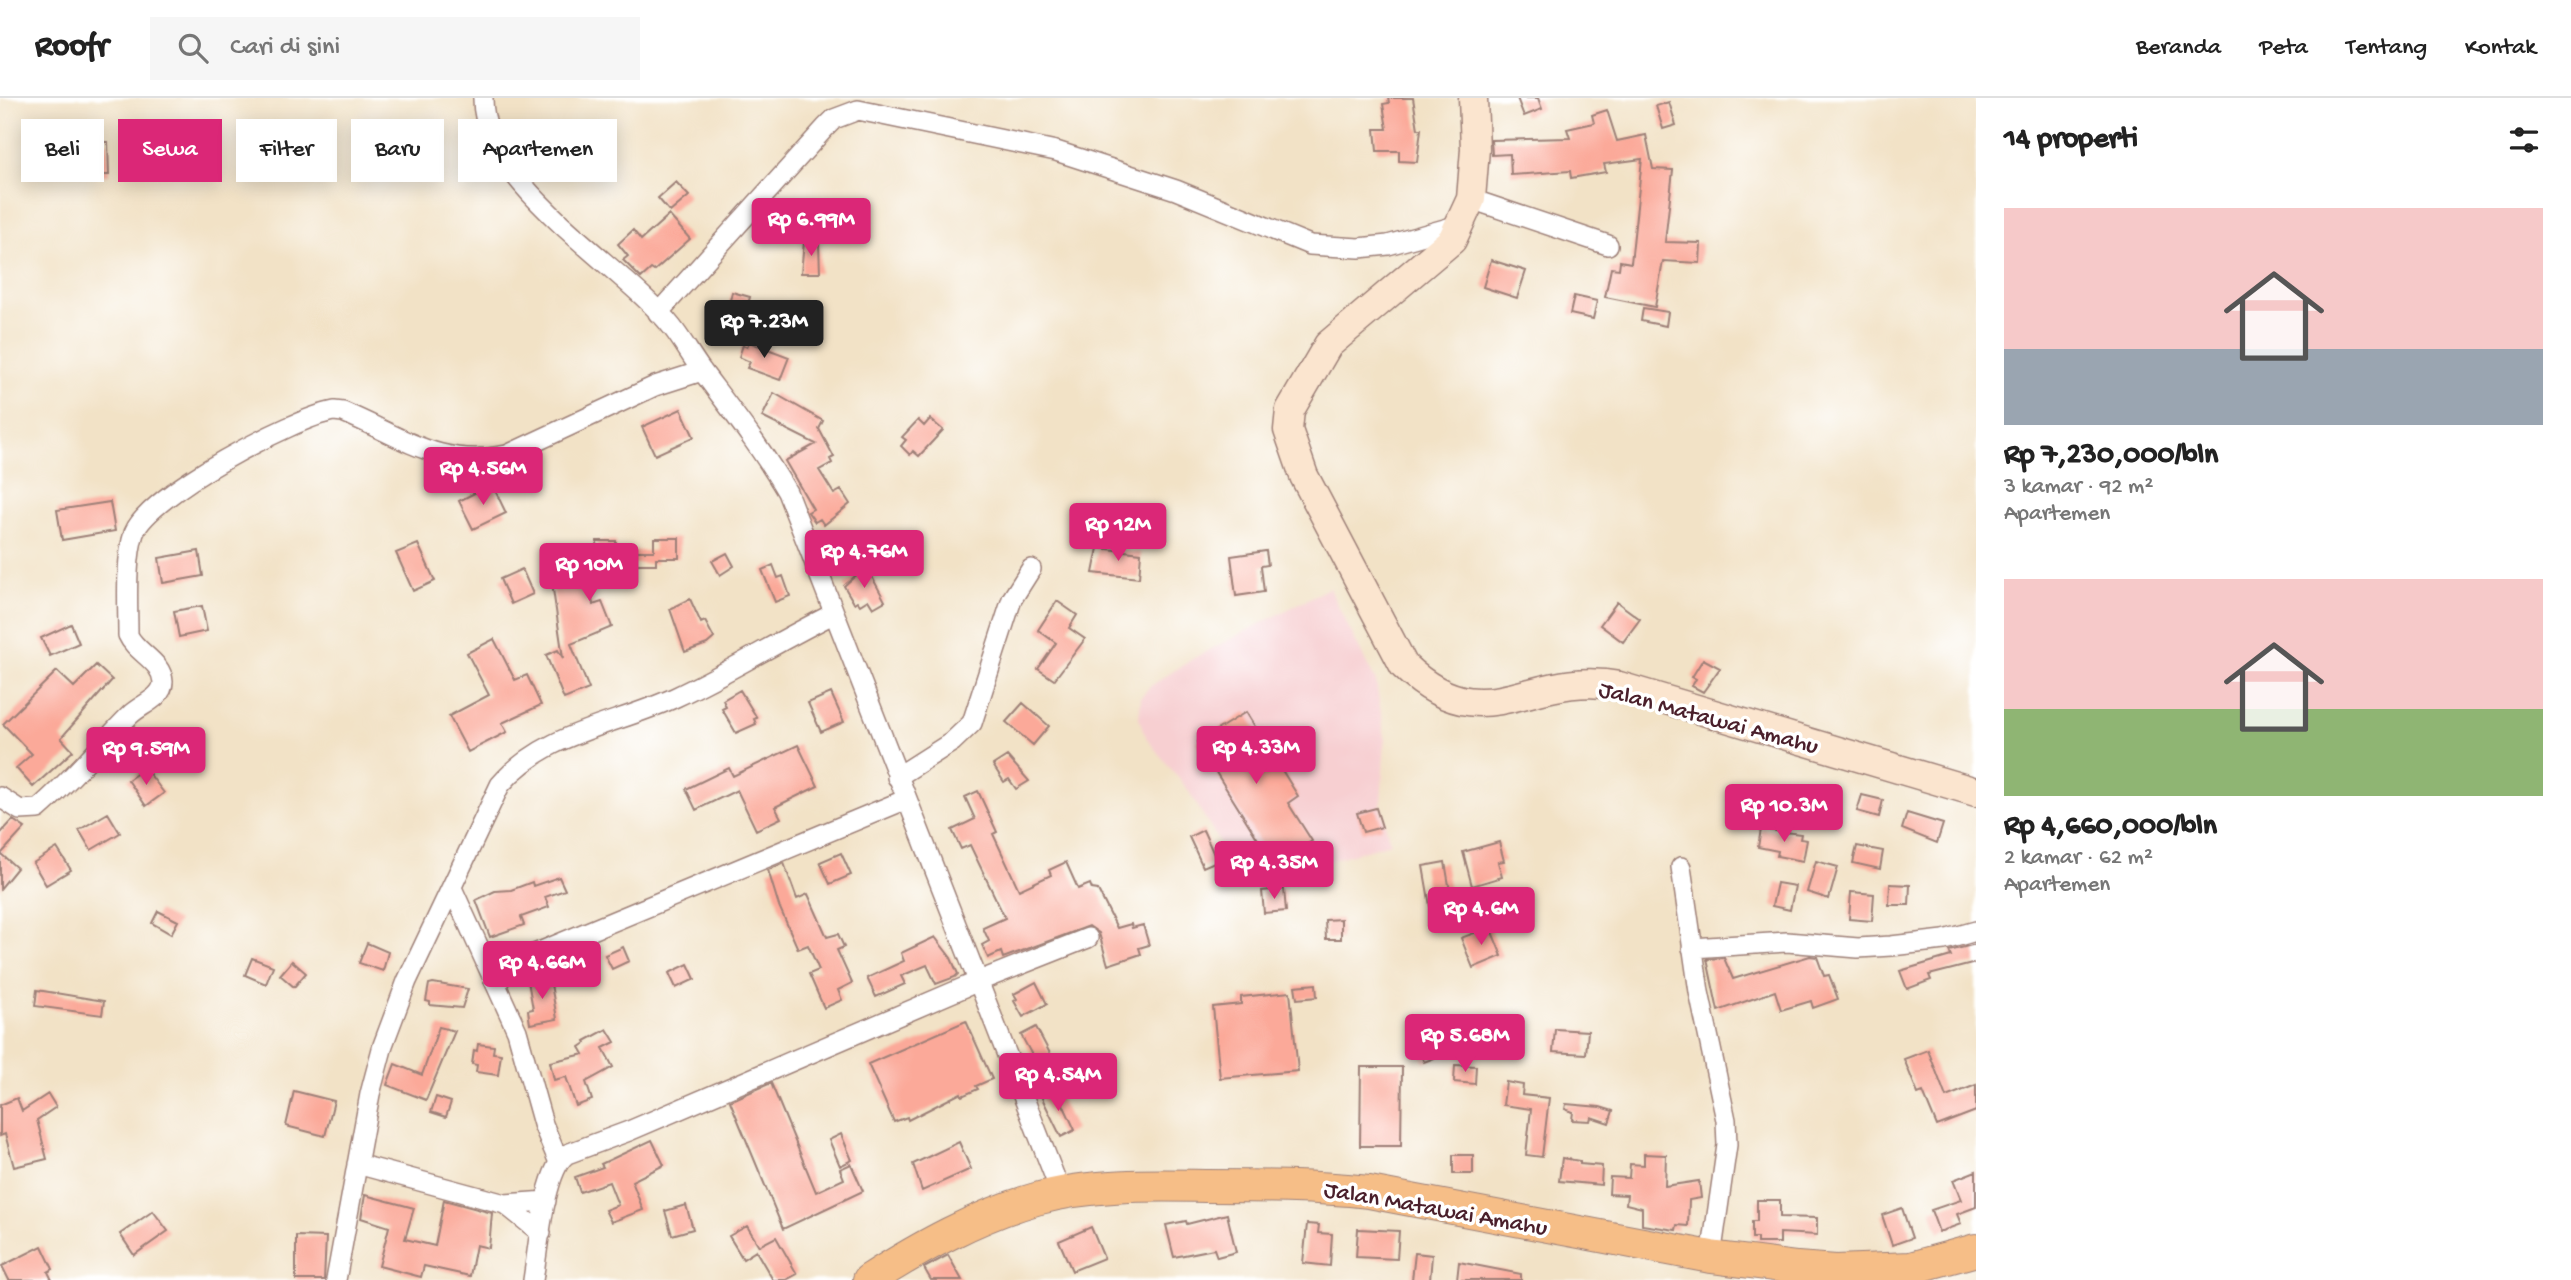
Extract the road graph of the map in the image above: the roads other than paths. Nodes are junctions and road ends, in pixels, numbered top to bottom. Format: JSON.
{"nodes":[{"id":1,"x":483,"y":98,"type":"edge"},
{"id":2,"x":1473,"y":98,"type":"edge"},
{"id":3,"x":1471,"y":199,"type":"junction"},
{"id":4,"x":1459,"y":225,"type":"junction"},
{"id":5,"x":1608,"y":245,"type":"dead end"},
{"id":6,"x":659,"y":313,"type":"junction"},
{"id":7,"x":702,"y":371,"type":"junction"},
{"id":8,"x":1031,"y":569,"type":"dead end"},
{"id":9,"x":833,"y":614,"type":"junction"},
{"id":10,"x":897,"y":777,"type":"junction"},
{"id":11,"x":1976,"y":792,"type":"edge"},
{"id":12,"x":0,"y":797,"type":"edge"},
{"id":13,"x":907,"y":799,"type":"junction"},
{"id":14,"x":1681,"y":867,"type":"dead end"},
{"id":15,"x":452,"y":888,"type":"junction"},
{"id":16,"x":1976,"y":931,"type":"edge"},
{"id":17,"x":1088,"y":938,"type":"dead end"},
{"id":18,"x":1692,"y":948,"type":"junction"},
{"id":19,"x":979,"y":981,"type":"junction"},
{"id":20,"x":496,"y":984,"type":"junction"},
{"id":21,"x":558,"y":1160,"type":"junction"},
{"id":22,"x":357,"y":1164,"type":"junction"},
{"id":23,"x":1061,"y":1193,"type":"junction"},
{"id":24,"x":546,"y":1201,"type":"junction"},
{"id":25,"x":505,"y":1204,"type":"junction"},
{"id":26,"x":541,"y":1233,"type":"junction"},
{"id":27,"x":1976,"y":1250,"type":"edge"},
{"id":28,"x":1712,"y":1257,"type":"junction"},
{"id":29,"x":336,"y":1280,"type":"edge"},
{"id":30,"x":533,"y":1280,"type":"edge"},
{"id":31,"x":869,"y":1280,"type":"edge"}],
"edges":[{"from":1,"to":6,"type":"street"},
{"from":2,"to":3,"type":"main road","name":"Jalan Matawai Amahu"},
{"from":3,"to":4,"type":"main road","name":"Jalan Matawai Amahu"},
{"from":3,"to":5,"type":"street"},
{"from":4,"to":6,"type":"street"},
{"from":4,"to":11,"type":"main road","name":"Jalan Matawai Amahu"},
{"from":6,"to":7,"type":"street"},
{"from":7,"to":9,"type":"street"},
{"from":7,"to":12,"type":"street"},
{"from":8,"to":10,"type":"street"},
{"from":9,"to":10,"type":"street"},
{"from":9,"to":15,"type":"street"},
{"from":10,"to":13,"type":"street"},
{"from":13,"to":19,"type":"street"},
{"from":13,"to":20,"type":"street"},
{"from":14,"to":18,"type":"street"},
{"from":15,"to":20,"type":"street"},
{"from":15,"to":22,"type":"street"},
{"from":16,"to":18,"type":"street"},
{"from":17,"to":19,"type":"street"},
{"from":18,"to":28,"type":"street"},
{"from":19,"to":21,"type":"street"},
{"from":19,"to":23,"type":"street"},
{"from":20,"to":21,"type":"street"},
{"from":21,"to":24,"type":"street"},
{"from":22,"to":25,"type":"street"},
{"from":22,"to":29,"type":"street"},
{"from":23,"to":28,"type":"highway","name":"Jalan Matawai Amahu"},
{"from":23,"to":31,"type":"highway","name":"Jalan Matawai Amahu"},
{"from":24,"to":25,"type":"street"},
{"from":24,"to":26,"type":"street"},
{"from":25,"to":26,"type":"street"},
{"from":26,"to":30,"type":"street"},
{"from":27,"to":28,"type":"highway","name":"Jalan Matawai Amahu"}]}
